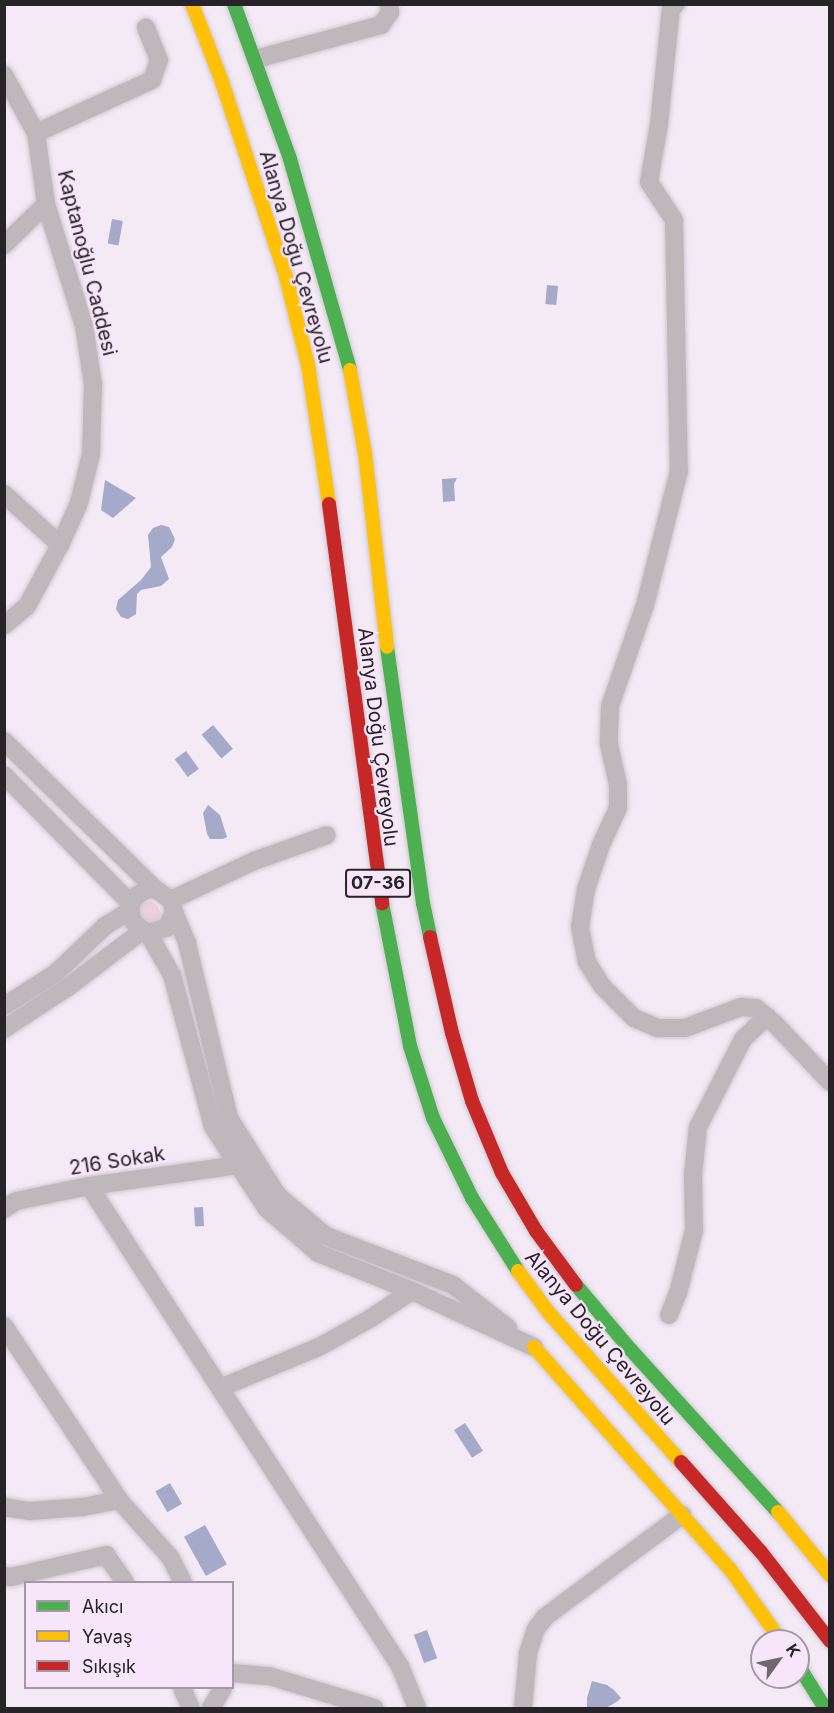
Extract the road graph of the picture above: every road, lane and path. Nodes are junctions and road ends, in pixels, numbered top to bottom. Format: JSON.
{"nodes":[{"id":1,"x":192,"y":4,"type":"edge"},
{"id":2,"x":234,"y":4,"type":"edge"},
{"id":3,"x":389,"y":4,"type":"edge"},
{"id":4,"x":676,"y":4,"type":"edge"},
{"id":5,"x":146,"y":28,"type":"dead end"},
{"id":6,"x":256,"y":59,"type":"junction"},
{"id":7,"x":4,"y":75,"type":"edge"},
{"id":8,"x":36,"y":133,"type":"junction"},
{"id":9,"x":46,"y":204,"type":"junction"},
{"id":10,"x":4,"y":245,"type":"edge"},
{"id":11,"x":4,"y":494,"type":"edge"},
{"id":12,"x":60,"y":545,"type":"junction"},
{"id":13,"x":4,"y":625,"type":"edge"},
{"id":14,"x":4,"y":741,"type":"edge"},
{"id":15,"x":4,"y":775,"type":"edge"},
{"id":16,"x":327,"y":835,"type":"dead end"},
{"id":17,"x":155,"y":889,"type":"junction"},
{"id":18,"x":172,"y":906,"type":"junction"},
{"id":19,"x":131,"y":908,"type":"junction"},
{"id":20,"x":145,"y":932,"type":"junction"},
{"id":21,"x":4,"y":1006,"type":"edge"},
{"id":22,"x":767,"y":1017,"type":"junction"},
{"id":23,"x":4,"y":1029,"type":"edge"},
{"id":24,"x":830,"y":1082,"type":"edge"},
{"id":25,"x":238,"y":1166,"type":"junction"},
{"id":26,"x":89,"y":1186,"type":"junction"},
{"id":27,"x":4,"y":1209,"type":"edge"},
{"id":28,"x":412,"y":1291,"type":"junction"},
{"id":29,"x":669,"y":1315,"type":"dead end"},
{"id":30,"x":4,"y":1326,"type":"edge"},
{"id":31,"x":534,"y":1347,"type":"junction"},
{"id":32,"x":220,"y":1388,"type":"junction"},
{"id":33,"x":119,"y":1500,"type":"junction"},
{"id":34,"x":4,"y":1507,"type":"edge"},
{"id":35,"x":682,"y":1515,"type":"junction"},
{"id":36,"x":830,"y":1575,"type":"edge"},
{"id":37,"x":4,"y":1576,"type":"edge"},
{"id":38,"x":124,"y":1581,"type":"edge"},
{"id":39,"x":182,"y":1581,"type":"edge"},
{"id":40,"x":772,"y":1629,"type":"edge"},
{"id":41,"x":830,"y":1641,"type":"edge"},
{"id":42,"x":234,"y":1673,"type":"edge"},
{"id":43,"x":810,"y":1684,"type":"edge"},
{"id":44,"x":182,"y":1689,"type":"edge"},
{"id":45,"x":222,"y":1689,"type":"edge"},
{"id":46,"x":191,"y":1708,"type":"edge"},
{"id":47,"x":211,"y":1708,"type":"edge"},
{"id":48,"x":374,"y":1708,"type":"edge"},
{"id":49,"x":417,"y":1708,"type":"edge"},
{"id":50,"x":523,"y":1708,"type":"edge"},
{"id":51,"x":825,"y":1708,"type":"edge"}],
"edges":[{"from":1,"to":41,"type":"main road","name":"Alanya Doğu Çevreyolu","number":"07-36"},
{"from":2,"to":6,"type":"main road","name":"Alanya Doğu Çevreyolu","number":"07-36"},
{"from":3,"to":6,"type":"street"},
{"from":4,"to":22,"type":"street"},
{"from":5,"to":8,"type":"street"},
{"from":6,"to":36,"type":"main road","name":"Alanya Doğu Çevreyolu","number":"07-36"},
{"from":7,"to":8,"type":"street","name":"Kaptanoğlu Caddesi"},
{"from":8,"to":9,"type":"street","name":"Kaptanoğlu Caddesi"},
{"from":9,"to":10,"type":"street"},
{"from":9,"to":12,"type":"street","name":"Kaptanoğlu Caddesi"},
{"from":11,"to":12,"type":"street"},
{"from":12,"to":13,"type":"street","name":"Kaptanoğlu Caddesi"},
{"from":14,"to":17,"type":"street"},
{"from":15,"to":19,"type":"street"},
{"from":16,"to":18,"type":"street"},
{"from":17,"to":18,"type":"street"},
{"from":17,"to":19,"type":"street"},
{"from":18,"to":20,"type":"street"},
{"from":18,"to":31,"type":"street"},
{"from":19,"to":20,"type":"street"},
{"from":19,"to":21,"type":"street"},
{"from":20,"to":23,"type":"street"},
{"from":20,"to":25,"type":"street"},
{"from":22,"to":24,"type":"street"},
{"from":22,"to":29,"type":"street"},
{"from":25,"to":26,"type":"street","name":"216 Sokak"},
{"from":25,"to":28,"type":"street"},
{"from":26,"to":27,"type":"street","name":"216 Sokak"},
{"from":26,"to":32,"type":"street"},
{"from":28,"to":31,"type":"street"},
{"from":28,"to":32,"type":"street"},
{"from":30,"to":33,"type":"street"},
{"from":31,"to":35,"type":"main road"},
{"from":32,"to":49,"type":"street"},
{"from":33,"to":34,"type":"street"},
{"from":33,"to":39,"type":"street"},
{"from":35,"to":40,"type":"main road"},
{"from":35,"to":50,"type":"street"},
{"from":37,"to":38,"type":"street"},
{"from":42,"to":48,"type":"street"},
{"from":43,"to":51,"type":"main road"},
{"from":44,"to":46,"type":"street"},
{"from":45,"to":47,"type":"street"}]}
